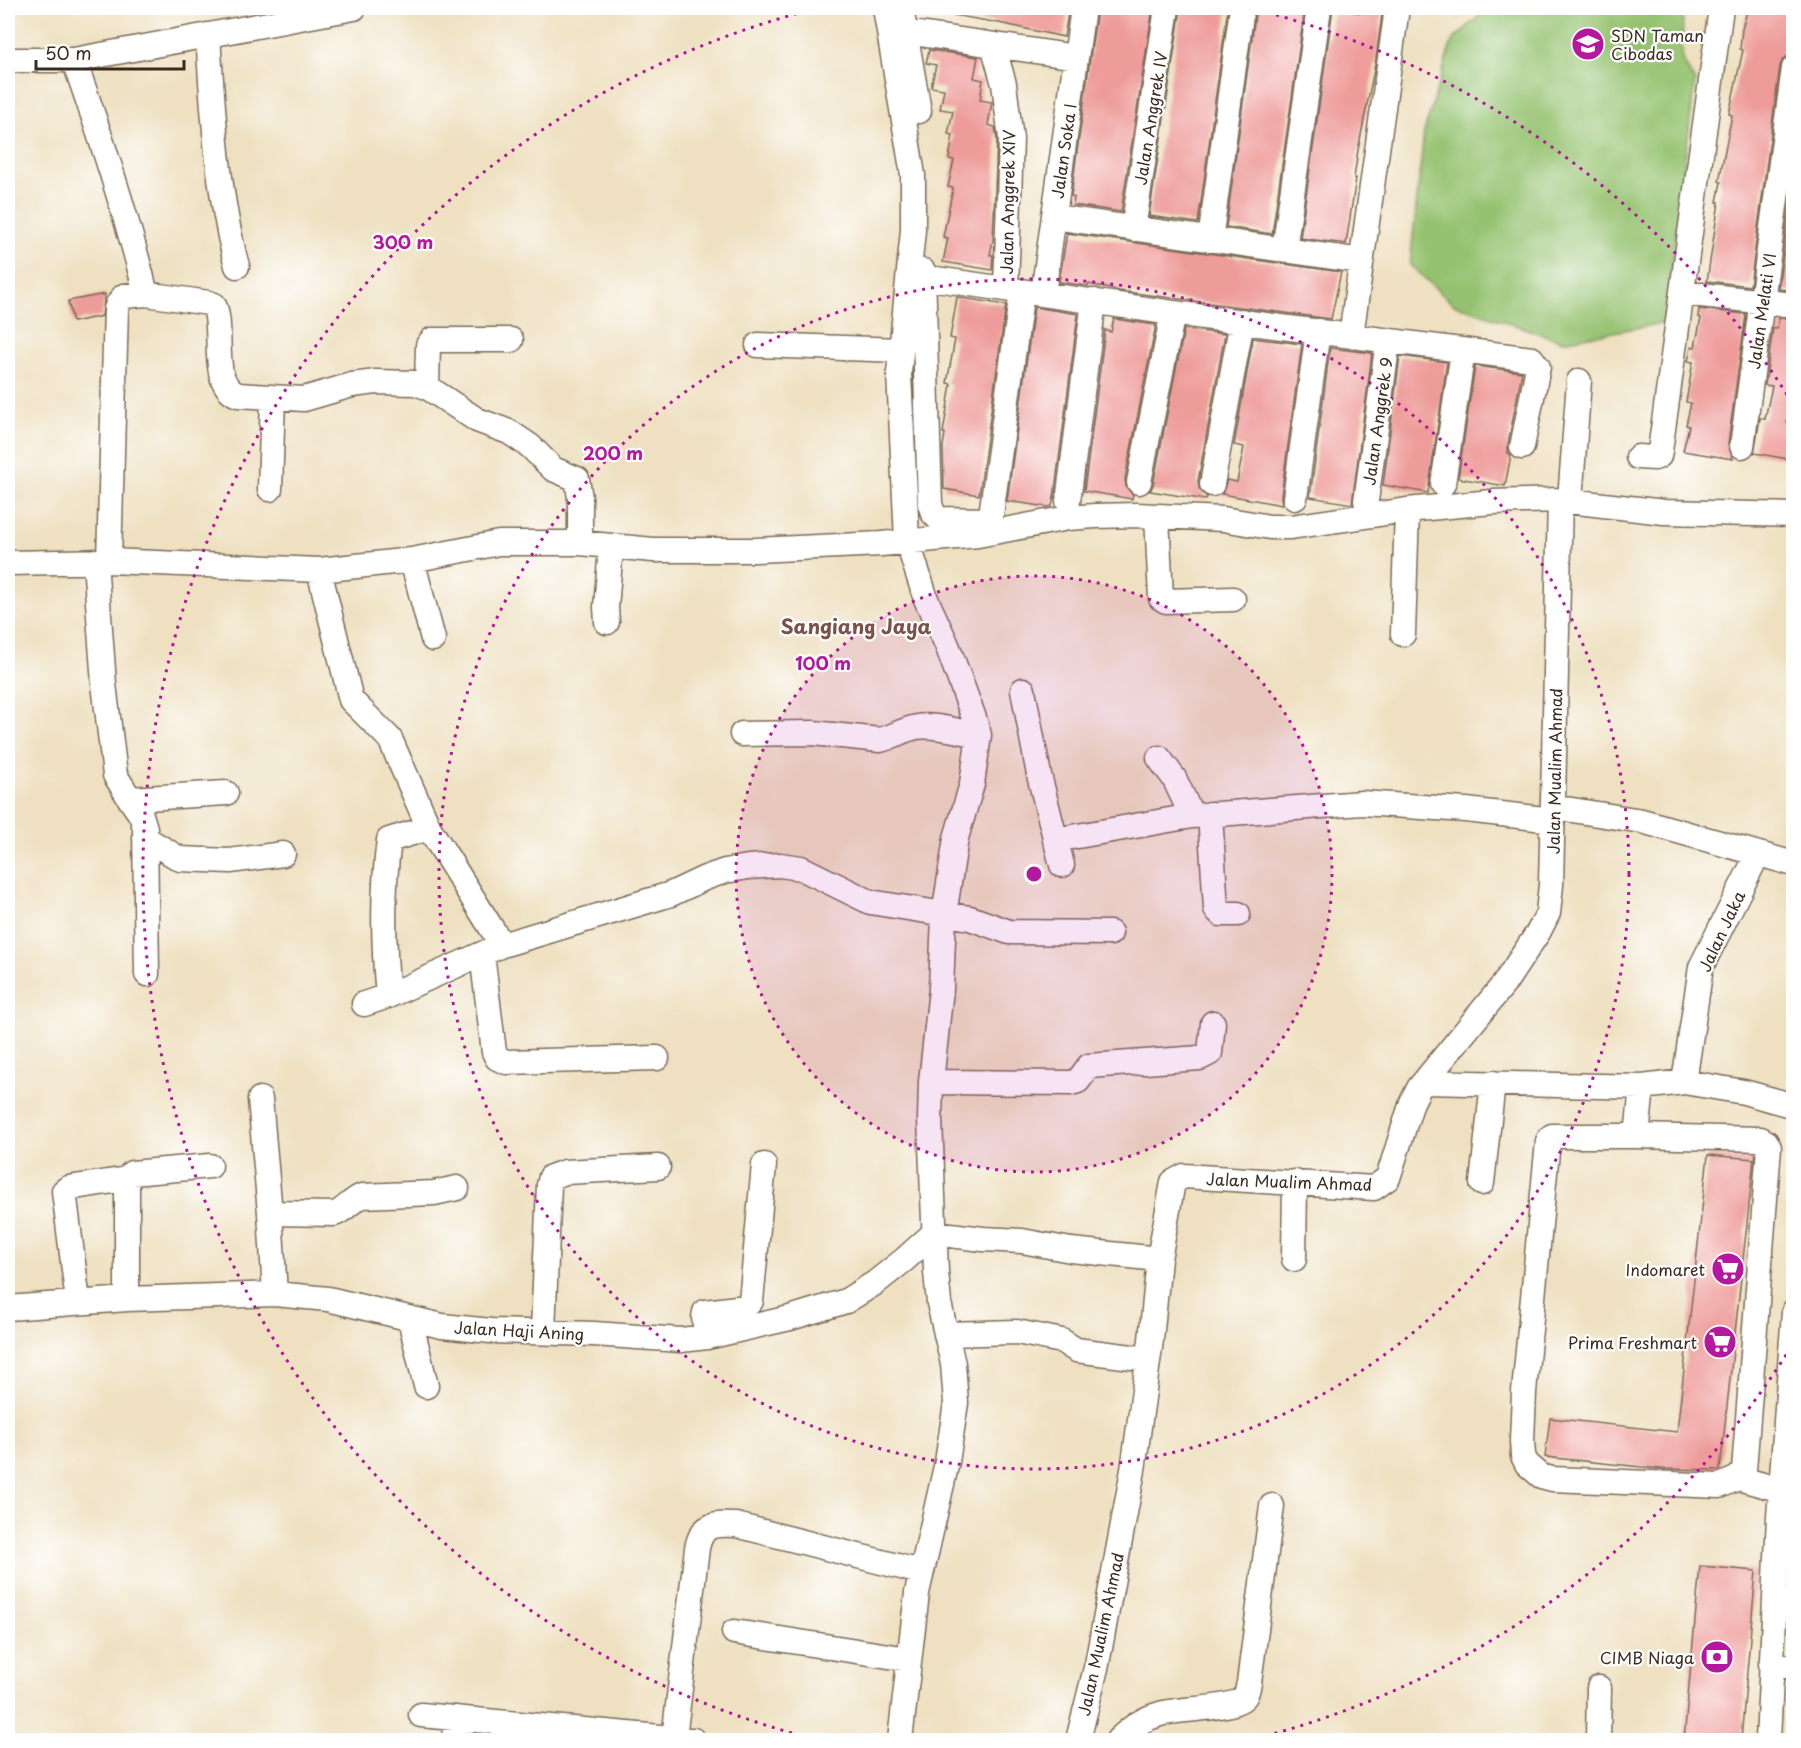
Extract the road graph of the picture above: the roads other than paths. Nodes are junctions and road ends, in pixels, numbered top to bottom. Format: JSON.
{"nodes":[{"id":1,"x":354,"y":8,"type":"edge"},
{"id":2,"x":885,"y":8,"type":"edge"},
{"id":3,"x":901,"y":8,"type":"edge"},
{"id":4,"x":1083,"y":8,"type":"edge"},
{"id":5,"x":1167,"y":8,"type":"edge"},
{"id":6,"x":1242,"y":8,"type":"edge"},
{"id":7,"x":1319,"y":8,"type":"edge"},
{"id":8,"x":1397,"y":8,"type":"edge"},
{"id":9,"x":1721,"y":8,"type":"edge"},
{"id":10,"x":906,"y":32,"type":"junction"},
{"id":11,"x":208,"y":35,"type":"junction"},
{"id":12,"x":993,"y":45,"type":"junction"},
{"id":13,"x":1076,"y":57,"type":"junction"},
{"id":14,"x":8,"y":60,"type":"edge"},
{"id":15,"x":74,"y":60,"type":"junction"},
{"id":16,"x":1794,"y":68,"type":"edge"},
{"id":17,"x":1054,"y":217,"type":"junction"},
{"id":18,"x":1133,"y":229,"type":"junction"},
{"id":19,"x":1210,"y":240,"type":"junction"},
{"id":20,"x":1284,"y":250,"type":"junction"},
{"id":21,"x":1361,"y":261,"type":"junction"},
{"id":22,"x":237,"y":266,"type":"dead end"},
{"id":23,"x":922,"y":278,"type":"junction"},
{"id":24,"x":1024,"y":291,"type":"junction"},
{"id":25,"x":1682,"y":293,"type":"junction"},
{"id":26,"x":146,"y":294,"type":"junction"},
{"id":27,"x":1094,"y":301,"type":"junction"},
{"id":28,"x":1762,"y":302,"type":"junction"},
{"id":29,"x":1794,"y":305,"type":"edge"},
{"id":30,"x":1173,"y":313,"type":"junction"},
{"id":31,"x":1242,"y":321,"type":"junction"},
{"id":32,"x":1318,"y":331,"type":"junction"},
{"id":33,"x":1351,"y":336,"type":"junction"},
{"id":34,"x":512,"y":340,"type":"dead end"},
{"id":35,"x":1388,"y":341,"type":"junction"},
{"id":36,"x":758,"y":345,"type":"dead end"},
{"id":37,"x":901,"y":350,"type":"junction"},
{"id":38,"x":1463,"y":351,"type":"junction"},
{"id":39,"x":1579,"y":381,"type":"dead end"},
{"id":40,"x":428,"y":387,"type":"junction"},
{"id":41,"x":273,"y":398,"type":"junction"},
{"id":42,"x":1742,"y":446,"type":"dead end"},
{"id":43,"x":1522,"y":447,"type":"dead end"},
{"id":44,"x":1638,"y":457,"type":"dead end"},
{"id":45,"x":1139,"y":482,"type":"dead end"},
{"id":46,"x":1212,"y":483,"type":"dead end"},
{"id":47,"x":1443,"y":484,"type":"dead end"},
{"id":48,"x":270,"y":489,"type":"dead end"},
{"id":49,"x":1295,"y":498,"type":"dead end"},
{"id":50,"x":1565,"y":500,"type":"junction"},
{"id":51,"x":1068,"y":501,"type":"dead end"},
{"id":52,"x":1366,"y":501,"type":"dead end"},
{"id":53,"x":1407,"y":510,"type":"junction"},
{"id":54,"x":1794,"y":515,"type":"edge"},
{"id":55,"x":1157,"y":516,"type":"junction"},
{"id":56,"x":907,"y":540,"type":"junction"},
{"id":57,"x":580,"y":543,"type":"junction"},
{"id":58,"x":611,"y":548,"type":"junction"},
{"id":59,"x":412,"y":560,"type":"junction"},
{"id":60,"x":102,"y":561,"type":"junction"},
{"id":61,"x":8,"y":563,"type":"edge"},
{"id":62,"x":320,"y":570,"type":"junction"},
{"id":63,"x":1233,"y":599,"type":"dead end"},
{"id":64,"x":607,"y":622,"type":"dead end"},
{"id":65,"x":1403,"y":634,"type":"dead end"},
{"id":66,"x":433,"y":639,"type":"dead end"},
{"id":67,"x":1023,"y":690,"type":"dead end"},
{"id":68,"x":742,"y":734,"type":"dead end"},
{"id":69,"x":979,"y":735,"type":"junction"},
{"id":70,"x":1159,"y":758,"type":"dead end"},
{"id":71,"x":226,"y":793,"type":"dead end"},
{"id":72,"x":130,"y":800,"type":"junction"},
{"id":73,"x":1553,"y":814,"type":"junction"},
{"id":74,"x":1201,"y":815,"type":"junction"},
{"id":75,"x":429,"y":828,"type":"junction"},
{"id":76,"x":145,"y":838,"type":"junction"},
{"id":77,"x":1055,"y":840,"type":"junction"},
{"id":78,"x":283,"y":854,"type":"dead end"},
{"id":79,"x":1758,"y":854,"type":"junction"},
{"id":80,"x":1794,"y":864,"type":"edge"},
{"id":81,"x":1062,"y":865,"type":"dead end"},
{"id":82,"x":1238,"y":914,"type":"dead end"},
{"id":83,"x":944,"y":915,"type":"junction"},
{"id":84,"x":1110,"y":933,"type":"dead end"},
{"id":85,"x":492,"y":949,"type":"junction"},
{"id":86,"x":147,"y":974,"type":"dead end"},
{"id":87,"x":388,"y":996,"type":"junction"},
{"id":88,"x":364,"y":1004,"type":"dead end"},
{"id":89,"x":1213,"y":1023,"type":"dead end"},
{"id":90,"x":657,"y":1059,"type":"dead end"},
{"id":91,"x":932,"y":1082,"type":"junction"},
{"id":92,"x":1426,"y":1082,"type":"junction"},
{"id":93,"x":1684,"y":1082,"type":"junction"},
{"id":94,"x":1493,"y":1083,"type":"junction"},
{"id":95,"x":1642,"y":1087,"type":"junction"},
{"id":96,"x":260,"y":1099,"type":"dead end"},
{"id":97,"x":1794,"y":1106,"type":"edge"},
{"id":98,"x":1637,"y":1136,"type":"junction"},
{"id":99,"x":764,"y":1165,"type":"dead end"},
{"id":100,"x":210,"y":1166,"type":"dead end"},
{"id":101,"x":658,"y":1167,"type":"dead end"},
{"id":102,"x":127,"y":1179,"type":"junction"},
{"id":103,"x":1295,"y":1182,"type":"junction"},
{"id":104,"x":1482,"y":1183,"type":"dead end"},
{"id":105,"x":458,"y":1188,"type":"dead end"},
{"id":106,"x":270,"y":1212,"type":"junction"},
{"id":107,"x":934,"y":1233,"type":"junction"},
{"id":108,"x":1159,"y":1259,"type":"junction"},
{"id":109,"x":1294,"y":1259,"type":"dead end"},
{"id":110,"x":275,"y":1294,"type":"junction"},
{"id":111,"x":127,"y":1299,"type":"junction"},
{"id":112,"x":78,"y":1302,"type":"junction"},
{"id":113,"x":8,"y":1308,"type":"edge"},
{"id":114,"x":1794,"y":1311,"type":"edge"},
{"id":115,"x":410,"y":1319,"type":"junction"},
{"id":116,"x":543,"y":1332,"type":"junction"},
{"id":117,"x":946,"y":1334,"type":"junction"},
{"id":118,"x":707,"y":1337,"type":"junction"},
{"id":119,"x":1792,"y":1356,"type":"edge"},
{"id":120,"x":1148,"y":1359,"type":"junction"},
{"id":121,"x":1791,"y":1383,"type":"edge"},
{"id":122,"x":426,"y":1386,"type":"dead end"},
{"id":123,"x":1738,"y":1478,"type":"junction"},
{"id":124,"x":1781,"y":1490,"type":"junction"},
{"id":125,"x":1272,"y":1506,"type":"dead end"},
{"id":126,"x":1786,"y":1518,"type":"edge"},
{"id":127,"x":921,"y":1572,"type":"junction"},
{"id":128,"x":734,"y":1632,"type":"dead end"},
{"id":129,"x":908,"y":1659,"type":"junction"},
{"id":130,"x":1782,"y":1666,"type":"edge"},
{"id":131,"x":1599,"y":1688,"type":"dead end"},
{"id":132,"x":421,"y":1715,"type":"dead end"},
{"id":133,"x":455,"y":1729,"type":"edge"},
{"id":134,"x":617,"y":1737,"type":"edge"},
{"id":135,"x":683,"y":1739,"type":"edge"},
{"id":136,"x":900,"y":1740,"type":"edge"},
{"id":137,"x":1078,"y":1740,"type":"edge"},
{"id":138,"x":1118,"y":1740,"type":"edge"},
{"id":139,"x":1598,"y":1740,"type":"edge"},
{"id":140,"x":1768,"y":1740,"type":"edge"}],
"edges":[{"from":1,"to":11,"type":"street"},
{"from":2,"to":37,"type":"street"},
{"from":3,"to":10,"type":"street"},
{"from":4,"to":13,"type":"street","name":"Jalan Soka I"},
{"from":5,"to":18,"type":"street","name":"Jalan Anggrek IV"},
{"from":6,"to":19,"type":"street"},
{"from":7,"to":20,"type":"street"},
{"from":8,"to":21,"type":"street"},
{"from":9,"to":25,"type":"street"},
{"from":10,"to":12,"type":"street"},
{"from":10,"to":23,"type":"street"},
{"from":11,"to":15,"type":"street"},
{"from":11,"to":22,"type":"street"},
{"from":12,"to":13,"type":"street"},
{"from":12,"to":24,"type":"street","name":"Jalan Anggrek XIV"},
{"from":13,"to":17,"type":"street","name":"Jalan Soka I"},
{"from":14,"to":15,"type":"street"},
{"from":15,"to":26,"type":"street"},
{"from":16,"to":28,"type":"street","name":"Jalan Melati VI"},
{"from":17,"to":18,"type":"street"},
{"from":17,"to":24,"type":"street","name":"Jalan Soka I"},
{"from":18,"to":19,"type":"street"},
{"from":19,"to":20,"type":"street"},
{"from":20,"to":21,"type":"street"},
{"from":21,"to":33,"type":"street"},
{"from":23,"to":24,"type":"street"},
{"from":23,"to":24,"type":"street"},
{"from":24,"to":27,"type":"street"},
{"from":25,"to":28,"type":"street"},
{"from":25,"to":44,"type":"street"},
{"from":26,"to":41,"type":"street"},
{"from":26,"to":60,"type":"street"},
{"from":27,"to":30,"type":"street"},
{"from":27,"to":51,"type":"street"},
{"from":28,"to":29,"type":"street"},
{"from":28,"to":42,"type":"street","name":"Jalan Melati VI"},
{"from":30,"to":31,"type":"street"},
{"from":30,"to":45,"type":"street"},
{"from":31,"to":32,"type":"street"},
{"from":31,"to":46,"type":"street"},
{"from":32,"to":33,"type":"street"},
{"from":32,"to":49,"type":"street"},
{"from":33,"to":35,"type":"street"},
{"from":34,"to":40,"type":"street"},
{"from":35,"to":38,"type":"street"},
{"from":35,"to":52,"type":"street","name":"Jalan Anggrek 9"},
{"from":36,"to":37,"type":"street"},
{"from":37,"to":56,"type":"street"},
{"from":38,"to":43,"type":"street"},
{"from":38,"to":47,"type":"street"},
{"from":39,"to":50,"type":"street","name":"Jalan Mualim Ahmad"},
{"from":40,"to":41,"type":"street"},
{"from":40,"to":57,"type":"street"},
{"from":41,"to":48,"type":"street"},
{"from":50,"to":53,"type":"street"},
{"from":50,"to":54,"type":"street"},
{"from":50,"to":73,"type":"street","name":"Jalan Mualim Ahmad"},
{"from":53,"to":55,"type":"street"},
{"from":53,"to":65,"type":"street"},
{"from":55,"to":56,"type":"street"},
{"from":55,"to":63,"type":"street"},
{"from":56,"to":58,"type":"street"},
{"from":56,"to":69,"type":"street"},
{"from":57,"to":58,"type":"street"},
{"from":57,"to":59,"type":"street"},
{"from":58,"to":64,"type":"street"},
{"from":59,"to":62,"type":"street"},
{"from":59,"to":66,"type":"street"},
{"from":60,"to":61,"type":"street"},
{"from":60,"to":62,"type":"street"},
{"from":60,"to":72,"type":"street"},
{"from":62,"to":75,"type":"street"},
{"from":67,"to":77,"type":"street"},
{"from":68,"to":69,"type":"street"},
{"from":69,"to":83,"type":"street"},
{"from":70,"to":74,"type":"street"},
{"from":71,"to":72,"type":"street"},
{"from":72,"to":76,"type":"street"},
{"from":73,"to":74,"type":"street"},
{"from":73,"to":79,"type":"street"},
{"from":73,"to":92,"type":"street","name":"Jalan Mualim Ahmad"},
{"from":74,"to":77,"type":"street"},
{"from":74,"to":82,"type":"street"},
{"from":75,"to":85,"type":"street"},
{"from":75,"to":87,"type":"street"},
{"from":76,"to":78,"type":"street"},
{"from":76,"to":86,"type":"street"},
{"from":77,"to":81,"type":"street"},
{"from":79,"to":80,"type":"street"},
{"from":79,"to":93,"type":"street","name":"Jalan Jaka"},
{"from":83,"to":84,"type":"street"},
{"from":83,"to":85,"type":"street"},
{"from":83,"to":91,"type":"street"},
{"from":85,"to":87,"type":"street"},
{"from":85,"to":90,"type":"street"},
{"from":87,"to":88,"type":"street"},
{"from":89,"to":91,"type":"street"},
{"from":91,"to":107,"type":"street"},
{"from":92,"to":94,"type":"street"},
{"from":92,"to":103,"type":"street","name":"Jalan Mualim Ahmad"},
{"from":93,"to":95,"type":"street"},
{"from":93,"to":97,"type":"street"},
{"from":94,"to":95,"type":"street"},
{"from":94,"to":104,"type":"street"},
{"from":95,"to":98,"type":"street"},
{"from":96,"to":106,"type":"street"},
{"from":98,"to":123,"type":"street"},
{"from":98,"to":123,"type":"street"},
{"from":99,"to":118,"type":"street"},
{"from":100,"to":102,"type":"street"},
{"from":101,"to":116,"type":"street"},
{"from":102,"to":111,"type":"street"},
{"from":102,"to":112,"type":"street"},
{"from":103,"to":108,"type":"street","name":"Jalan Mualim Ahmad"},
{"from":103,"to":109,"type":"street"},
{"from":105,"to":106,"type":"street"},
{"from":106,"to":110,"type":"street"},
{"from":107,"to":108,"type":"street"},
{"from":107,"to":117,"type":"street"},
{"from":107,"to":118,"type":"street","name":"Jalan Haji Aning"},
{"from":108,"to":120,"type":"street","name":"Jalan Mualim Ahmad"},
{"from":110,"to":111,"type":"street","name":"Jalan Haji Aning"},
{"from":110,"to":115,"type":"street","name":"Jalan Haji Aning"},
{"from":111,"to":112,"type":"street","name":"Jalan Haji Aning"},
{"from":112,"to":113,"type":"street","name":"Jalan Haji Aning"},
{"from":114,"to":119,"type":"street"},
{"from":115,"to":116,"type":"street","name":"Jalan Haji Aning"},
{"from":115,"to":122,"type":"street"},
{"from":116,"to":118,"type":"street","name":"Jalan Haji Aning"},
{"from":117,"to":120,"type":"street"},
{"from":117,"to":127,"type":"street"},
{"from":119,"to":121,"type":"street"},
{"from":120,"to":137,"type":"street","name":"Jalan Mualim Ahmad"},
{"from":121,"to":124,"type":"street"},
{"from":123,"to":124,"type":"street"},
{"from":124,"to":126,"type":"street"},
{"from":125,"to":138,"type":"street"},
{"from":126,"to":130,"type":"street"},
{"from":127,"to":129,"type":"street"},
{"from":127,"to":135,"type":"street"},
{"from":128,"to":129,"type":"street"},
{"from":129,"to":136,"type":"street"},
{"from":130,"to":140,"type":"street"},
{"from":131,"to":139,"type":"street"},
{"from":132,"to":133,"type":"street"},
{"from":133,"to":134,"type":"street"},
{"from":134,"to":135,"type":"street"}]}
